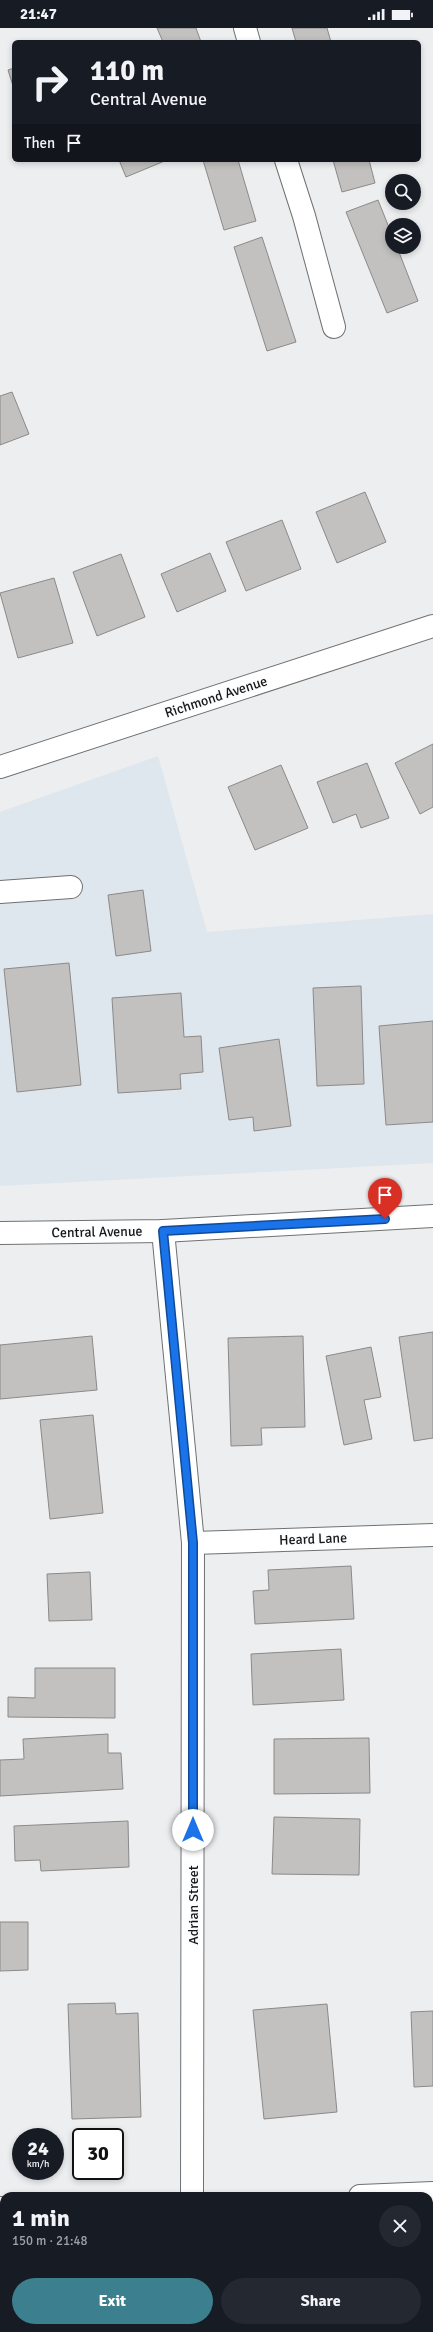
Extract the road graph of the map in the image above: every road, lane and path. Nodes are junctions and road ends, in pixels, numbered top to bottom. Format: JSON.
{"nodes":[{"id":1,"x":245,"y":28,"type":"edge"},
{"id":2,"x":248,"y":40,"type":"edge"},
{"id":3,"x":287,"y":162,"type":"edge"},
{"id":4,"x":334,"y":327,"type":"dead end"},
{"id":5,"x":433,"y":626,"type":"edge"},
{"id":6,"x":0,"y":767,"type":"edge"},
{"id":7,"x":71,"y":887,"type":"dead end"},
{"id":8,"x":0,"y":892,"type":"edge"},
{"id":9,"x":433,"y":1216,"type":"edge"},
{"id":10,"x":163,"y":1231,"type":"junction"},
{"id":11,"x":0,"y":1233,"type":"edge"},
{"id":12,"x":433,"y":1535,"type":"edge"},
{"id":13,"x":193,"y":1543,"type":"junction"},
{"id":14,"x":192,"y":2192,"type":"edge"}],
"edges":[{"from":1,"to":2,"type":"street"},
{"from":3,"to":4,"type":"street"},
{"from":5,"to":6,"type":"street","name":"Richmond Avenue"},
{"from":7,"to":8,"type":"street"},
{"from":9,"to":10,"type":"street","name":"Central Avenue"},
{"from":10,"to":11,"type":"street","name":"Central Avenue"},
{"from":10,"to":13,"type":"street","name":"Adrian Street"},
{"from":12,"to":13,"type":"street","name":"Heard Lane"},
{"from":13,"to":14,"type":"street","name":"Adrian Street"}]}
